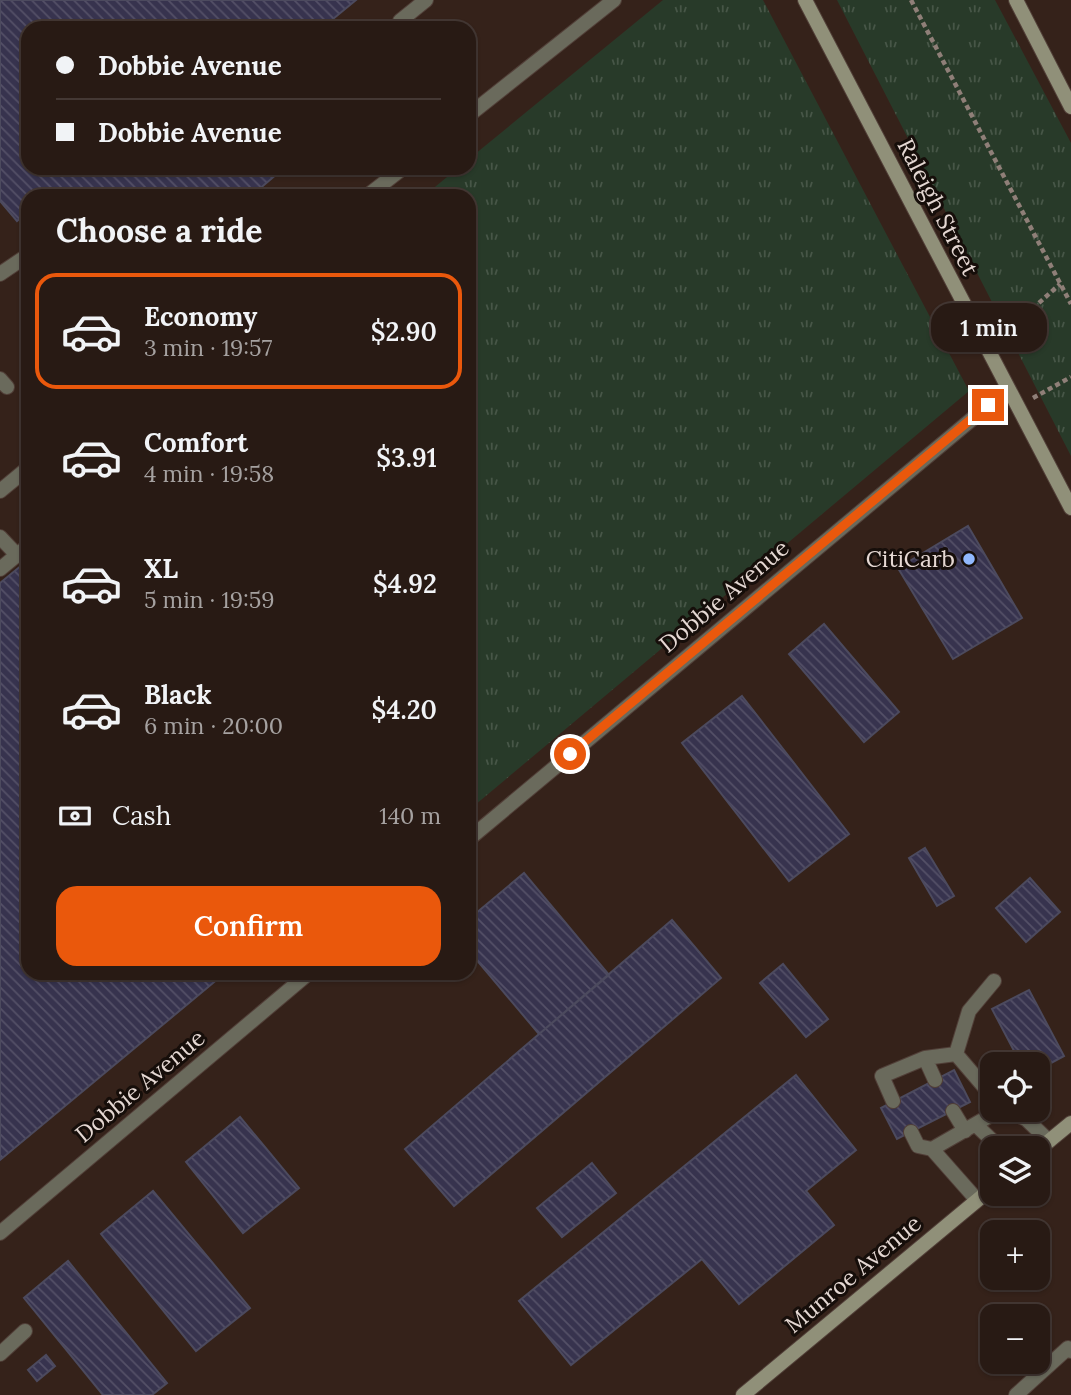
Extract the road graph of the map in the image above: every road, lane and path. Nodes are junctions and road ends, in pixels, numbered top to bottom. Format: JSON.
{"nodes":[{"id":1,"x":426,"y":0,"type":"edge"},
{"id":2,"x":614,"y":0,"type":"edge"},
{"id":3,"x":805,"y":0,"type":"edge"},
{"id":4,"x":911,"y":0,"type":"edge"},
{"id":5,"x":1016,"y":0,"type":"edge"},
{"id":6,"x":400,"y":21,"type":"edge"},
{"id":7,"x":1071,"y":107,"type":"edge"},
{"id":8,"x":476,"y":108,"type":"edge"},
{"id":9,"x":393,"y":175,"type":"edge"},
{"id":10,"x":376,"y":189,"type":"edge"},
{"id":11,"x":21,"y":260,"type":"edge"},
{"id":12,"x":0,"y":274,"type":"edge"},
{"id":13,"x":1060,"y":284,"type":"junction"},
{"id":14,"x":1071,"y":303,"type":"edge"},
{"id":15,"x":987,"y":349,"type":"junction"},
{"id":16,"x":1071,"y":377,"type":"edge"},
{"id":17,"x":1008,"y":389,"type":"junction"},
{"id":18,"x":1017,"y":407,"type":"junction"},
{"id":19,"x":21,"y":474,"type":"edge"},
{"id":20,"x":0,"y":491,"type":"edge"},
{"id":21,"x":1071,"y":508,"type":"edge"},
{"id":22,"x":0,"y":537,"type":"edge"},
{"id":23,"x":21,"y":550,"type":"edge"},
{"id":24,"x":21,"y":552,"type":"edge"},
{"id":25,"x":0,"y":569,"type":"edge"},
{"id":26,"x":476,"y":833,"type":"edge"},
{"id":27,"x":301,"y":980,"type":"edge"},
{"id":28,"x":994,"y":981,"type":"dead end"},
{"id":29,"x":956,"y":1054,"type":"junction"},
{"id":30,"x":925,"y":1058,"type":"junction"},
{"id":31,"x":935,"y":1080,"type":"dead end"},
{"id":32,"x":980,"y":1082,"type":"edge"},
{"id":33,"x":893,"y":1101,"type":"dead end"},
{"id":34,"x":953,"y":1111,"type":"dead end"},
{"id":35,"x":981,"y":1122,"type":"edge"},
{"id":36,"x":1071,"y":1123,"type":"edge"},
{"id":37,"x":970,"y":1128,"type":"junction"},
{"id":38,"x":911,"y":1132,"type":"dead end"},
{"id":39,"x":982,"y":1136,"type":"edge"},
{"id":40,"x":1050,"y":1140,"type":"edge"},
{"id":41,"x":932,"y":1149,"type":"junction"},
{"id":42,"x":980,"y":1198,"type":"edge"},
{"id":43,"x":977,"y":1200,"type":"junction"},
{"id":44,"x":0,"y":1233,"type":"edge"},
{"id":45,"x":25,"y":1331,"type":"dead end"},
{"id":46,"x":1071,"y":1351,"type":"edge"},
{"id":47,"x":0,"y":1354,"type":"edge"},
{"id":48,"x":743,"y":1395,"type":"edge"},
{"id":49,"x":1016,"y":1395,"type":"edge"}],
"edges":[{"from":1,"to":6,"type":"street"},
{"from":2,"to":8,"type":"street"},
{"from":3,"to":15,"type":"street","name":"Raleigh Street"},
{"from":4,"to":13,"type":"path"},
{"from":5,"to":7,"type":"street"},
{"from":9,"to":10,"type":"street"},
{"from":11,"to":12,"type":"street"},
{"from":13,"to":14,"type":"path"},
{"from":13,"to":15,"type":"path"},
{"from":15,"to":17,"type":"street","name":"Raleigh Street"},
{"from":16,"to":18,"type":"path"},
{"from":17,"to":18,"type":"street","name":"Raleigh Street"},
{"from":17,"to":26,"type":"street","name":"Dobbie Avenue"},
{"from":18,"to":21,"type":"street","name":"Raleigh Street"},
{"from":19,"to":20,"type":"street"},
{"from":22,"to":23,"type":"street"},
{"from":24,"to":25,"type":"street"},
{"from":27,"to":44,"type":"street","name":"Dobbie Avenue"},
{"from":28,"to":29,"type":"street"},
{"from":29,"to":30,"type":"street"},
{"from":29,"to":32,"type":"street"},
{"from":30,"to":31,"type":"street"},
{"from":30,"to":33,"type":"street"},
{"from":34,"to":37,"type":"street"},
{"from":35,"to":37,"type":"street"},
{"from":36,"to":40,"type":"street"},
{"from":37,"to":39,"type":"street"},
{"from":37,"to":41,"type":"street"},
{"from":38,"to":41,"type":"street"},
{"from":41,"to":43,"type":"street"},
{"from":42,"to":43,"type":"street","name":"Munroe Avenue"},
{"from":43,"to":48,"type":"street","name":"Munroe Avenue"},
{"from":45,"to":47,"type":"street"},
{"from":46,"to":49,"type":"street"}]}
